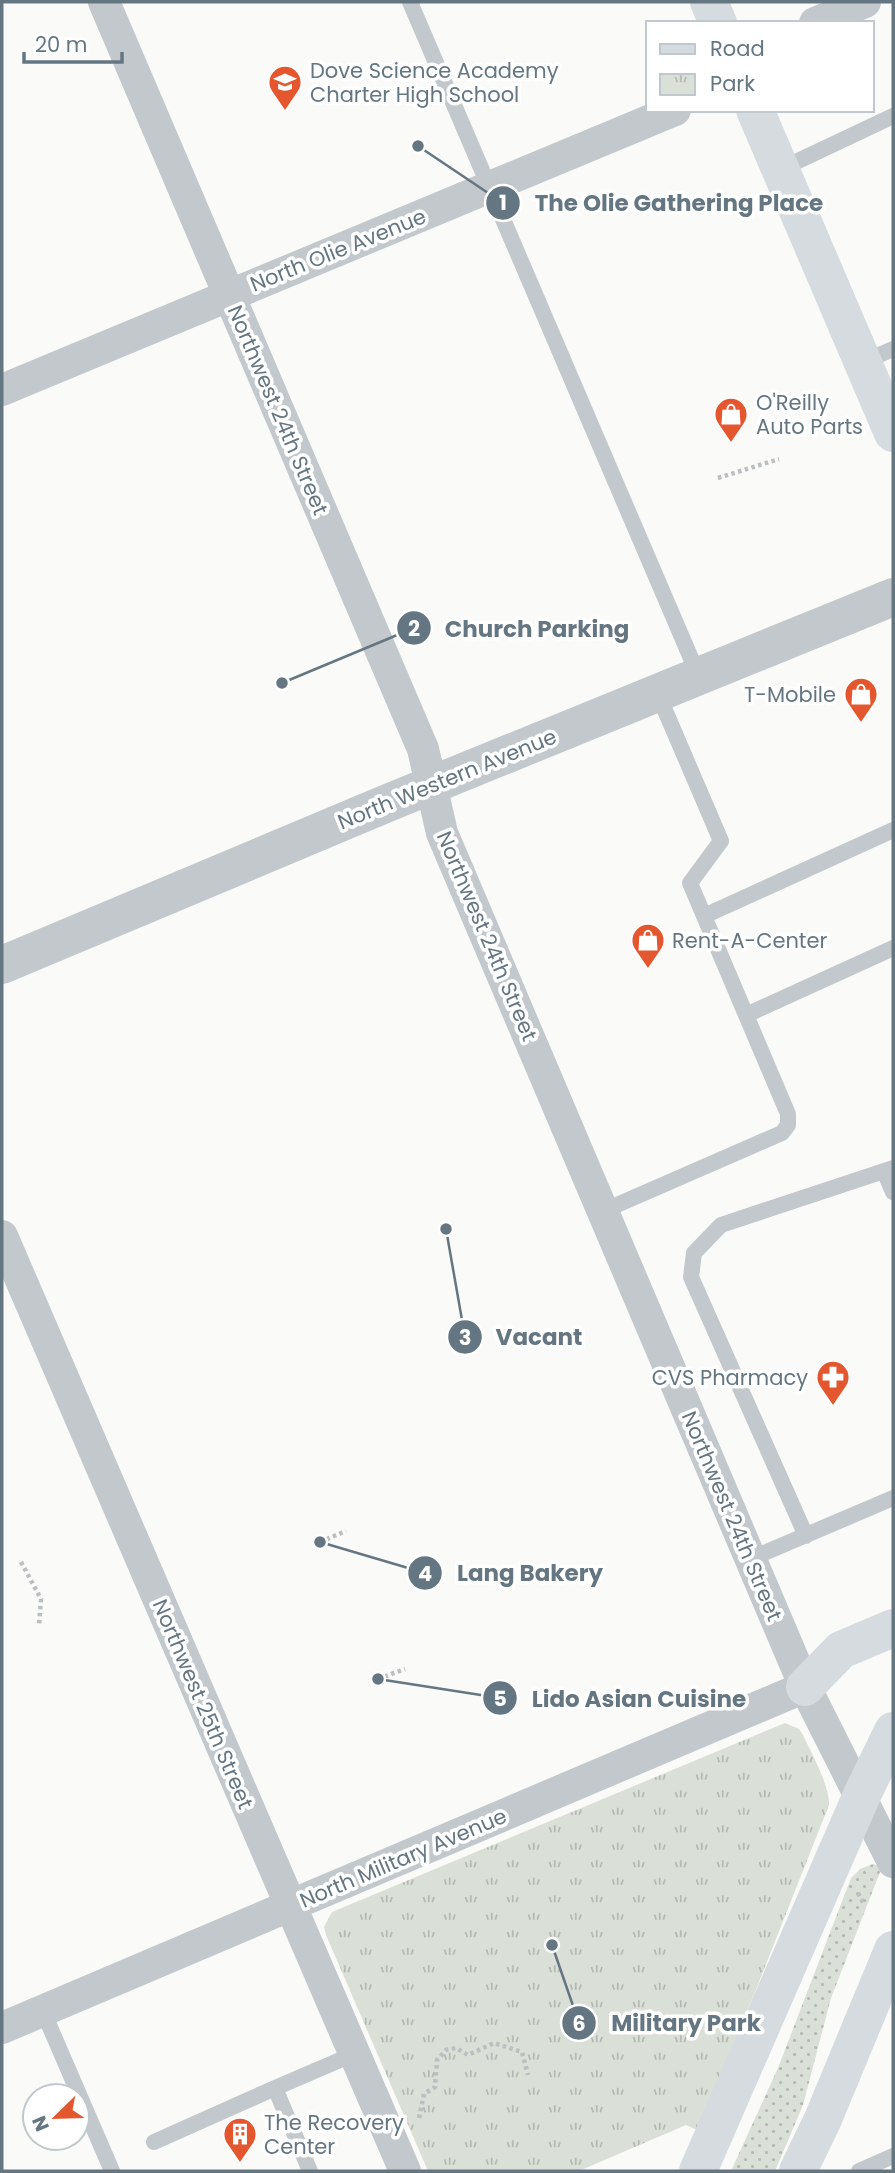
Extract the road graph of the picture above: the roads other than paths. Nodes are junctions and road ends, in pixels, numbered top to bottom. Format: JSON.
{"nodes":[{"id":1,"x":104,"y":2,"type":"edge"},
{"id":2,"x":410,"y":2,"type":"edge"},
{"id":3,"x":709,"y":2,"type":"edge"},
{"id":4,"x":865,"y":2,"type":"edge"},
{"id":5,"x":717,"y":21,"type":"edge"},
{"id":6,"x":820,"y":21,"type":"edge"},
{"id":7,"x":670,"y":112,"type":"edge"},
{"id":8,"x":756,"y":112,"type":"edge"},
{"id":9,"x":893,"y":116,"type":"edge"},
{"id":10,"x":780,"y":169,"type":"junction"},
{"id":11,"x":488,"y":188,"type":"junction"},
{"id":12,"x":228,"y":295,"type":"junction"},
{"id":13,"x":878,"y":355,"type":"edge"},
{"id":14,"x":2,"y":390,"type":"edge"},
{"id":15,"x":893,"y":433,"type":"edge"},
{"id":16,"x":893,"y":597,"type":"edge"},
{"id":17,"x":699,"y":677,"type":"junction"},
{"id":18,"x":658,"y":694,"type":"junction"},
{"id":19,"x":431,"y":785,"type":"junction"},
{"id":20,"x":893,"y":830,"type":"edge"},
{"id":21,"x":704,"y":916,"type":"junction"},
{"id":22,"x":893,"y":948,"type":"edge"},
{"id":23,"x":2,"y":965,"type":"edge"},
{"id":24,"x":746,"y":1015,"type":"junction"},
{"id":25,"x":889,"y":1170,"type":"edge"},
{"id":26,"x":893,"y":1192,"type":"edge"},
{"id":27,"x":603,"y":1211,"type":"junction"},
{"id":28,"x":2,"y":1236,"type":"edge"},
{"id":29,"x":893,"y":1498,"type":"edge"},
{"id":30,"x":806,"y":1536,"type":"junction"},
{"id":31,"x":750,"y":1559,"type":"junction"},
{"id":32,"x":893,"y":1628,"type":"edge"},
{"id":33,"x":805,"y":1687,"type":"junction"},
{"id":34,"x":893,"y":1731,"type":"edge"},
{"id":35,"x":861,"y":1797,"type":"junction"},
{"id":36,"x":893,"y":1862,"type":"edge"},
{"id":37,"x":291,"y":1906,"type":"junction"},
{"id":38,"x":893,"y":1950,"type":"edge"},
{"id":39,"x":880,"y":2008,"type":"edge"},
{"id":40,"x":43,"y":2011,"type":"junction"},
{"id":41,"x":2,"y":2028,"type":"edge"},
{"id":42,"x":354,"y":2054,"type":"junction"},
{"id":43,"x":275,"y":2088,"type":"junction"},
{"id":44,"x":154,"y":2142,"type":"dead end"},
{"id":45,"x":893,"y":2156,"type":"edge"},
{"id":46,"x":805,"y":2169,"type":"edge"},
{"id":47,"x":112,"y":2171,"type":"edge"},
{"id":48,"x":310,"y":2171,"type":"edge"},
{"id":49,"x":405,"y":2171,"type":"edge"},
{"id":50,"x":698,"y":2171,"type":"edge"},
{"id":51,"x":859,"y":2171,"type":"edge"}],
"edges":[{"from":1,"to":12,"type":"street","name":"Northwest 24th Street"},
{"from":2,"to":11,"type":"lane"},
{"from":3,"to":5,"type":"main road"},
{"from":4,"to":6,"type":"street"},
{"from":7,"to":11,"type":"street","name":"North Olie Avenue"},
{"from":8,"to":10,"type":"main road"},
{"from":9,"to":10,"type":"lane"},
{"from":10,"to":13,"type":"main road"},
{"from":11,"to":12,"type":"street","name":"North Olie Avenue"},
{"from":11,"to":17,"type":"lane"},
{"from":12,"to":14,"type":"street","name":"North Olie Avenue"},
{"from":12,"to":19,"type":"street","name":"Northwest 24th Street"},
{"from":13,"to":15,"type":"main road"},
{"from":16,"to":17,"type":"street","name":"North Western Avenue"},
{"from":17,"to":18,"type":"street","name":"North Western Avenue"},
{"from":18,"to":19,"type":"street","name":"North Western Avenue"},
{"from":18,"to":21,"type":"lane"},
{"from":19,"to":23,"type":"street","name":"North Western Avenue"},
{"from":19,"to":27,"type":"street","name":"Northwest 24th Street"},
{"from":20,"to":21,"type":"lane"},
{"from":21,"to":24,"type":"lane"},
{"from":22,"to":24,"type":"lane"},
{"from":24,"to":27,"type":"lane"},
{"from":25,"to":26,"type":"lane"},
{"from":25,"to":30,"type":"lane"},
{"from":27,"to":31,"type":"street","name":"Northwest 24th Street"},
{"from":28,"to":37,"type":"street","name":"Northwest 25th Street"},
{"from":29,"to":30,"type":"lane"},
{"from":30,"to":31,"type":"lane"},
{"from":31,"to":33,"type":"street","name":"Northwest 24th Street"},
{"from":32,"to":33,"type":"main road"},
{"from":33,"to":35,"type":"street","name":"Northwest 24th Street"},
{"from":33,"to":37,"type":"street","name":"North Military Avenue"},
{"from":34,"to":35,"type":"main road"},
{"from":35,"to":36,"type":"street","name":"Northwest 24th Street"},
{"from":35,"to":50,"type":"main road"},
{"from":37,"to":40,"type":"street","name":"North Military Avenue"},
{"from":37,"to":42,"type":"street","name":"Northwest 25th Street"},
{"from":38,"to":39,"type":"main road"},
{"from":39,"to":46,"type":"main road"},
{"from":40,"to":41,"type":"street","name":"North Military Avenue"},
{"from":40,"to":47,"type":"lane"},
{"from":42,"to":43,"type":"lane"},
{"from":42,"to":49,"type":"street","name":"Northwest 25th Street"},
{"from":43,"to":44,"type":"lane"},
{"from":43,"to":48,"type":"lane"},
{"from":45,"to":51,"type":"lane"}]}
